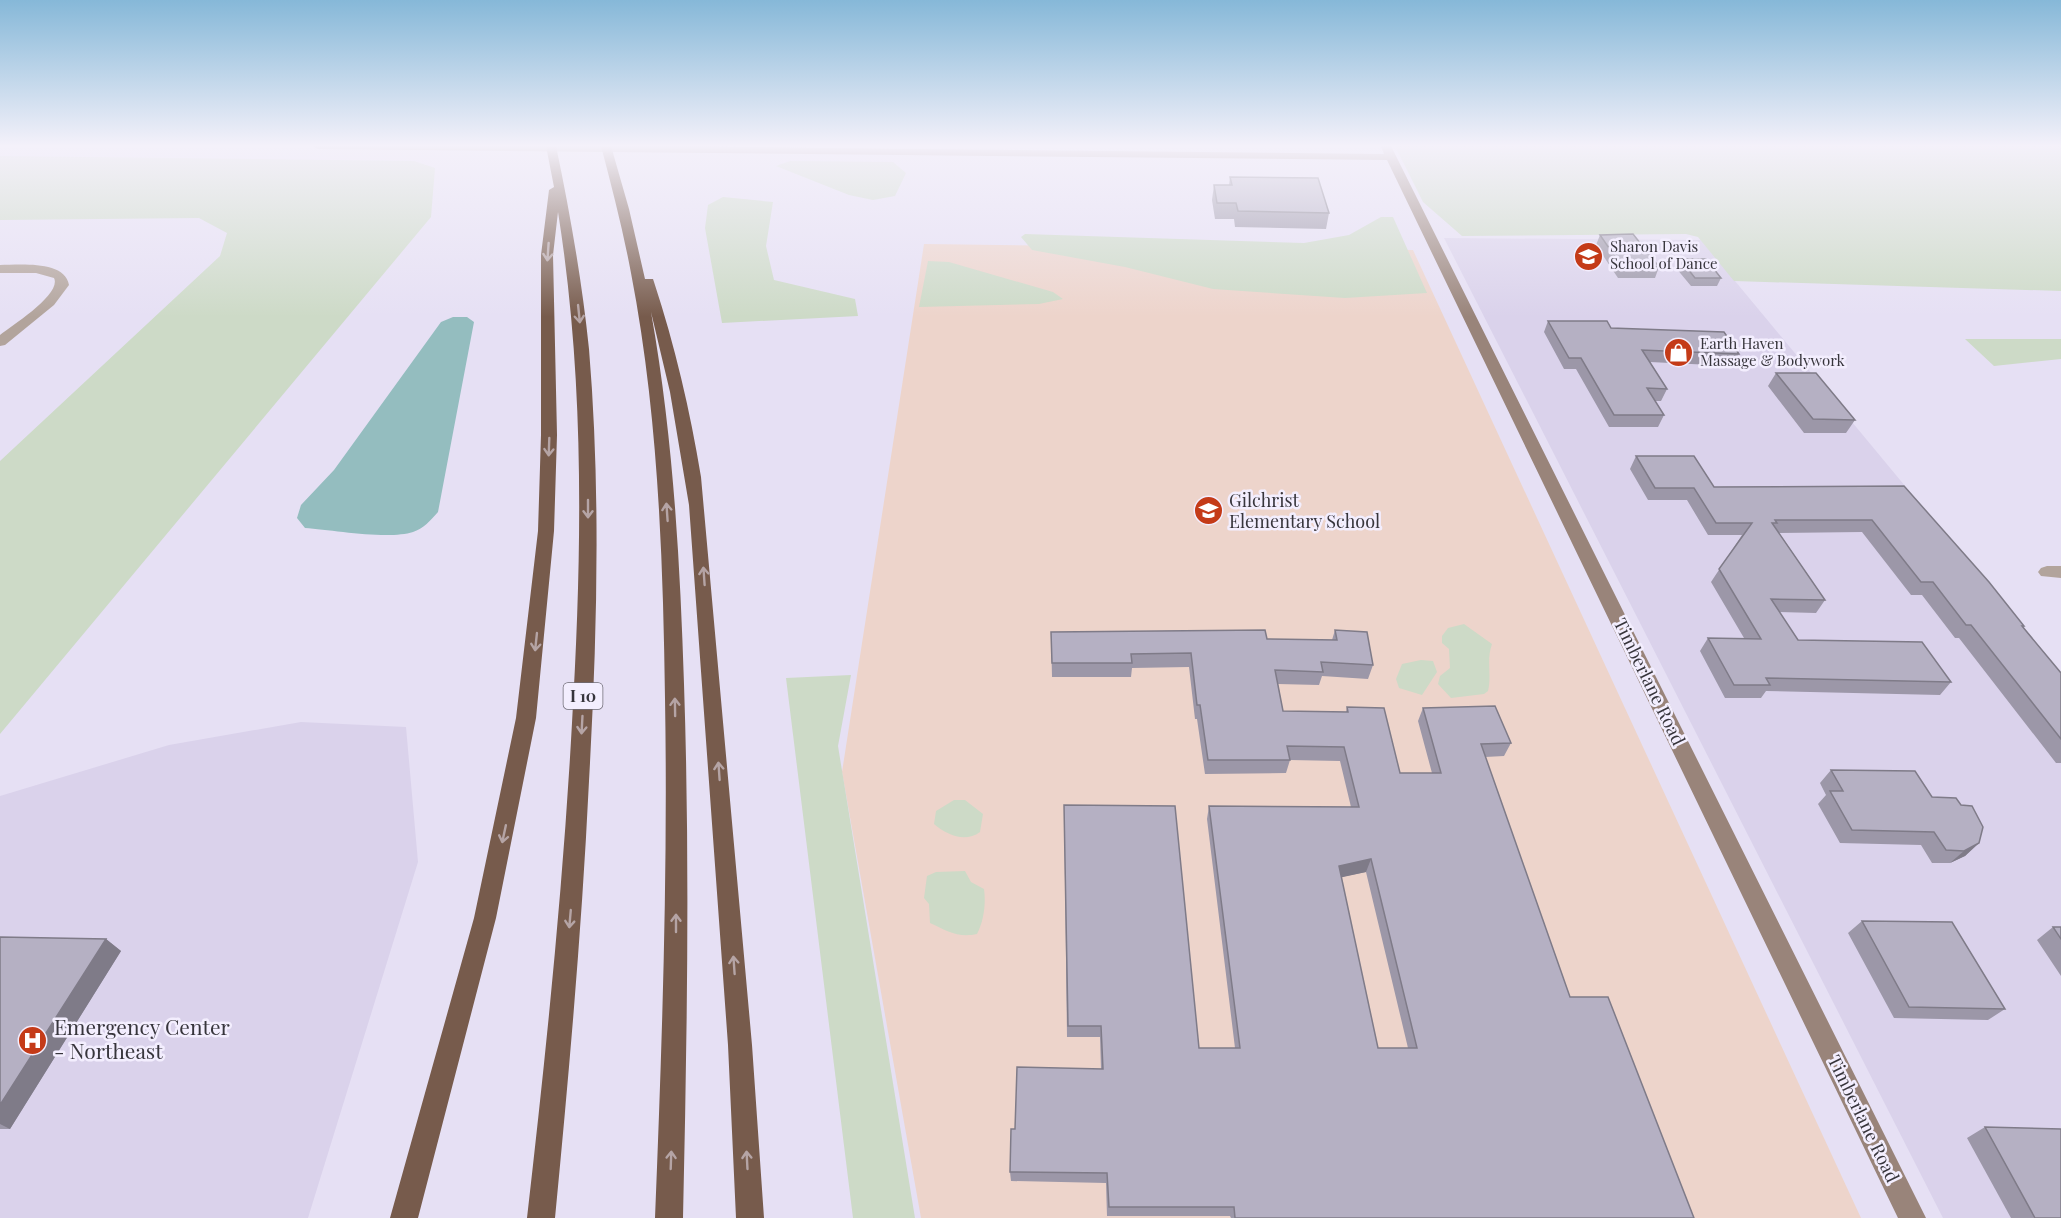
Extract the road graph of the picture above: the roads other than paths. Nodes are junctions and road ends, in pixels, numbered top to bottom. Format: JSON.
{"nodes":[{"id":1,"x":553,"y":203,"type":"edge"},
{"id":2,"x":563,"y":203,"type":"edge"},
{"id":3,"x":621,"y":203,"type":"edge"},
{"id":4,"x":1414,"y":203,"type":"edge"},
{"id":5,"x":626,"y":224,"type":"junction"},
{"id":6,"x":0,"y":268,"type":"edge"},
{"id":7,"x":0,"y":342,"type":"edge"},
{"id":8,"x":404,"y":1218,"type":"edge"},
{"id":9,"x":541,"y":1218,"type":"edge"},
{"id":10,"x":669,"y":1218,"type":"edge"},
{"id":11,"x":750,"y":1218,"type":"edge"},
{"id":12,"x":1912,"y":1218,"type":"edge"}],
"edges":[{"from":1,"to":8,"type":"highway","one_way":true},
{"from":2,"to":9,"type":"highway","number":"I 10","one_way":true},
{"from":3,"to":5,"type":"highway"},
{"from":4,"to":12,"type":"street","name":"Timberlane Road"},
{"from":10,"to":5,"type":"highway","one_way":true},
{"from":11,"to":5,"type":"highway","one_way":true},
{"from":6,"to":7,"type":"street"}]}
